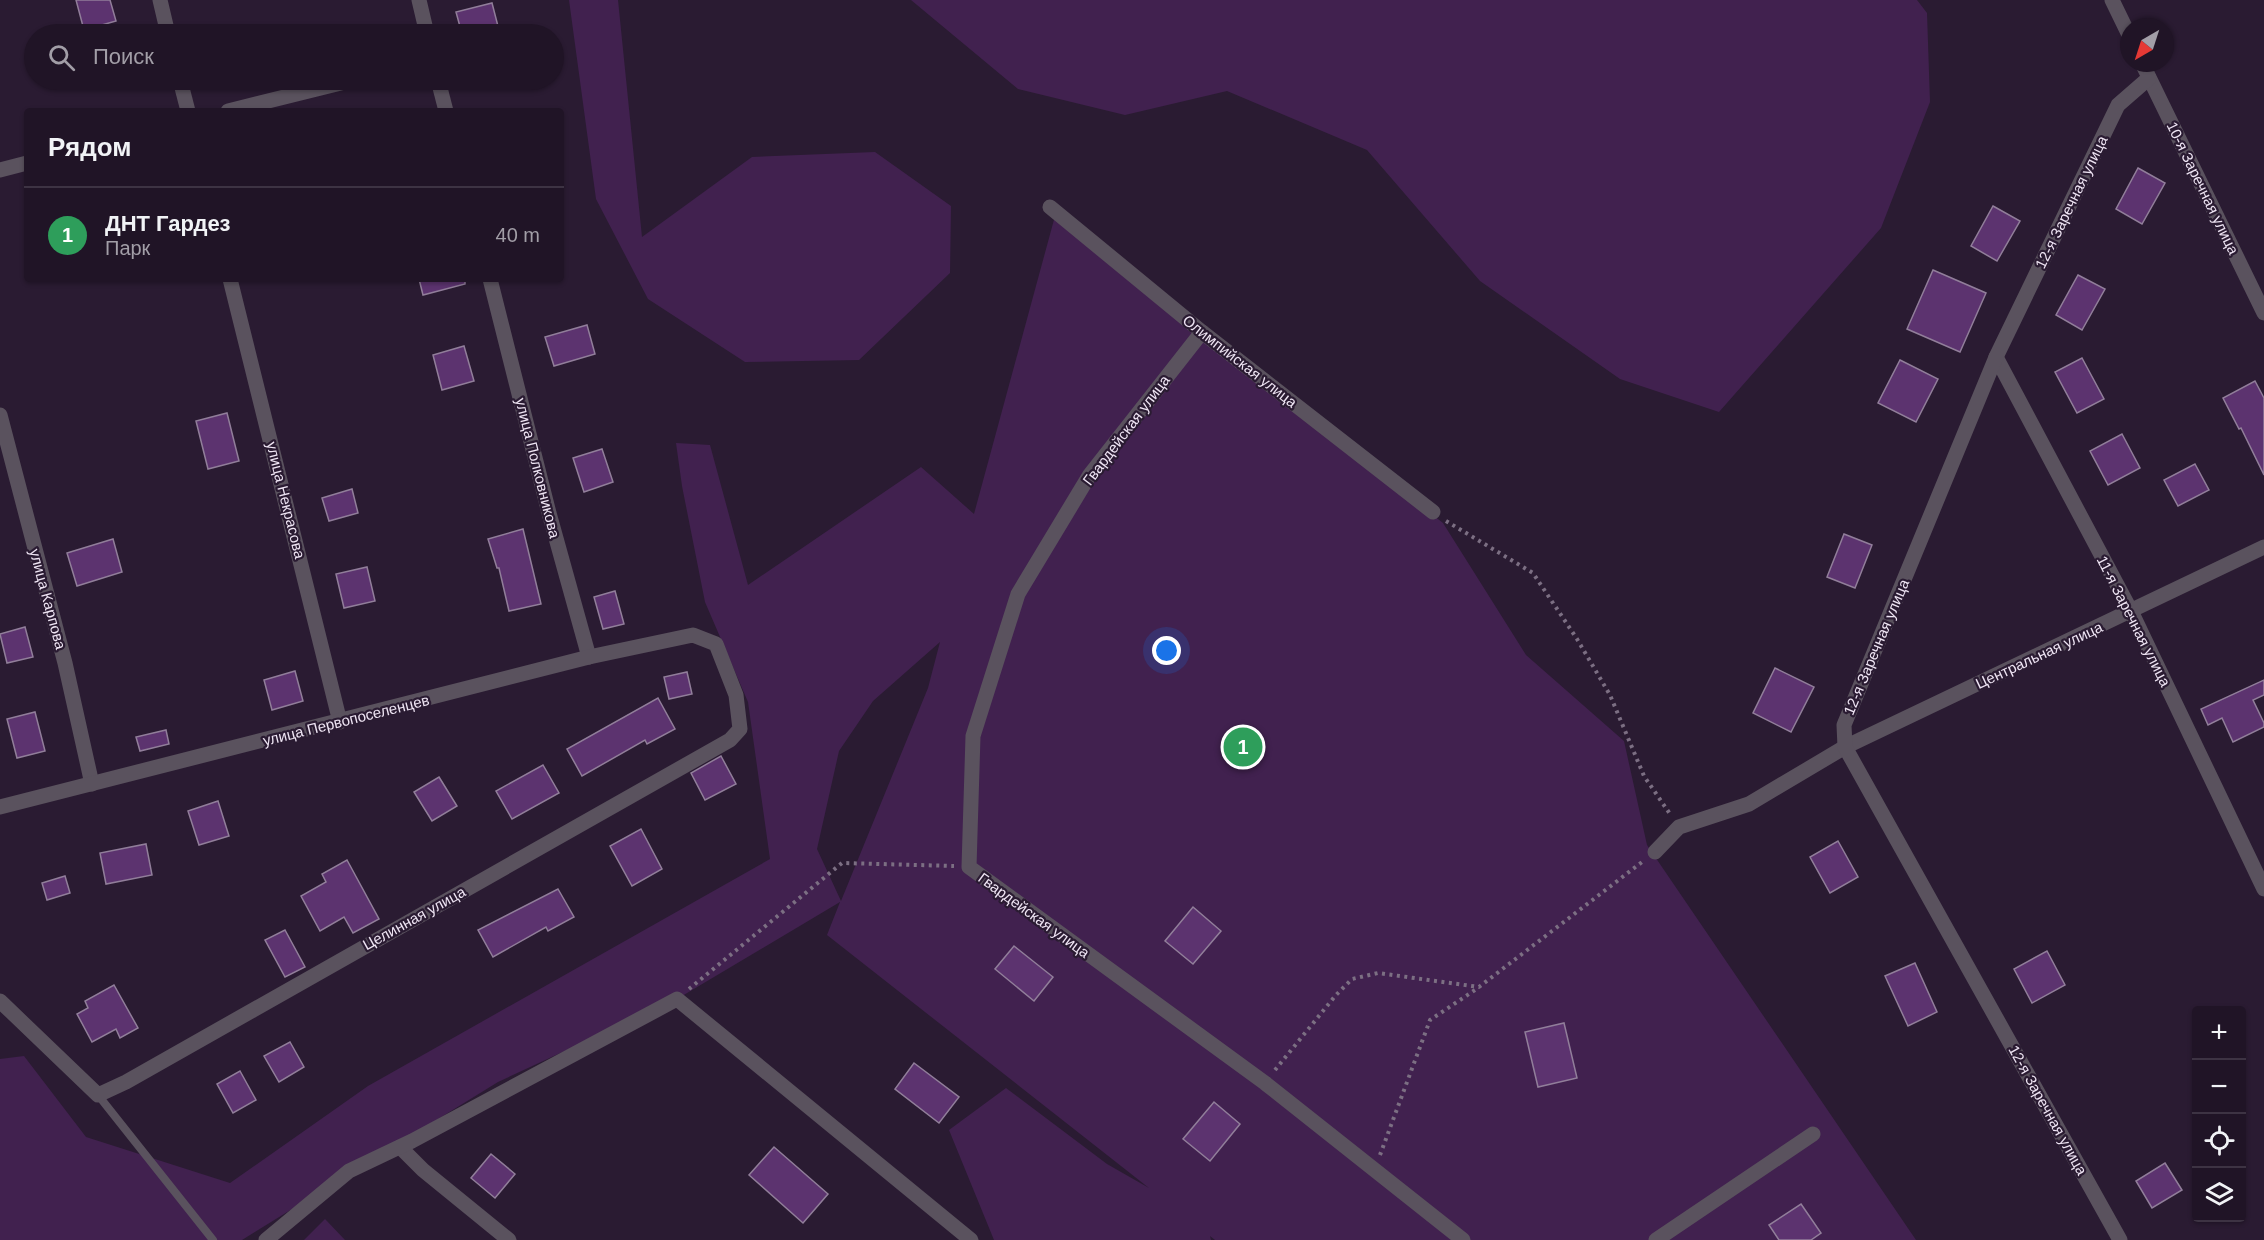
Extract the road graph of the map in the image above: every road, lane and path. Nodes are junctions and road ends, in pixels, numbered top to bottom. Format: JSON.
{"nodes":[{"id":1,"x":160,"y":0,"type":"edge"},
{"id":2,"x":419,"y":0,"type":"edge"},
{"id":3,"x":2112,"y":0,"type":"edge"},
{"id":4,"x":2121,"y":18,"type":"edge"},
{"id":5,"x":166,"y":24,"type":"edge"},
{"id":6,"x":425,"y":24,"type":"edge"},
{"id":7,"x":2146,"y":72,"type":"edge"},
{"id":8,"x":2149,"y":78,"type":"junction"},
{"id":9,"x":183,"y":90,"type":"edge"},
{"id":10,"x":313,"y":90,"type":"edge"},
{"id":11,"x":441,"y":90,"type":"edge"},
{"id":12,"x":187,"y":108,"type":"edge"},
{"id":13,"x":240,"y":108,"type":"edge"},
{"id":14,"x":445,"y":108,"type":"edge"},
{"id":15,"x":24,"y":164,"type":"edge"},
{"id":16,"x":0,"y":170,"type":"edge"},
{"id":17,"x":1050,"y":207,"type":"dead end"},
{"id":18,"x":231,"y":282,"type":"edge"},
{"id":19,"x":491,"y":282,"type":"edge"},
{"id":20,"x":2264,"y":313,"type":"edge"},
{"id":21,"x":1202,"y":332,"type":"junction"},
{"id":22,"x":1996,"y":357,"type":"junction"},
{"id":23,"x":0,"y":416,"type":"edge"},
{"id":24,"x":1433,"y":512,"type":"joint"},
{"id":25,"x":2264,"y":547,"type":"edge"},
{"id":26,"x":2131,"y":611,"type":"junction"},
{"id":27,"x":589,"y":657,"type":"junction"},
{"id":28,"x":340,"y":722,"type":"junction"},
{"id":29,"x":730,"y":740,"type":"joint"},
{"id":30,"x":1845,"y":747,"type":"junction"},
{"id":31,"x":92,"y":784,"type":"junction"},
{"id":32,"x":0,"y":807,"type":"edge"},
{"id":33,"x":1679,"y":827,"type":"junction"},
{"id":34,"x":1655,"y":852,"type":"joint"},
{"id":35,"x":969,"y":867,"type":"junction"},
{"id":36,"x":2264,"y":889,"type":"edge"},
{"id":37,"x":1479,"y":987,"type":"junction"},
{"id":38,"x":676,"y":999,"type":"junction"},
{"id":39,"x":0,"y":1002,"type":"edge"},
{"id":40,"x":1265,"y":1083,"type":"junction"},
{"id":41,"x":98,"y":1095,"type":"junction"},
{"id":42,"x":1813,"y":1134,"type":"dead end"},
{"id":43,"x":400,"y":1147,"type":"junction"},
{"id":44,"x":1375,"y":1170,"type":"junction"},
{"id":45,"x":213,"y":1240,"type":"edge"},
{"id":46,"x":266,"y":1240,"type":"edge"},
{"id":47,"x":508,"y":1240,"type":"edge"},
{"id":48,"x":971,"y":1240,"type":"edge"},
{"id":49,"x":1462,"y":1240,"type":"edge"},
{"id":50,"x":1656,"y":1240,"type":"edge"},
{"id":51,"x":2120,"y":1240,"type":"edge"}],
"edges":[{"from":1,"to":5,"type":"street"},
{"from":2,"to":6,"type":"street"},
{"from":3,"to":4,"type":"street"},
{"from":7,"to":8,"type":"street","name":"10-я Заречная улица"},
{"from":8,"to":20,"type":"street","name":"10-я Заречная улица"},
{"from":8,"to":22,"type":"street","name":"12-я Заречная улица"},
{"from":9,"to":12,"type":"street"},
{"from":10,"to":13,"type":"street"},
{"from":11,"to":14,"type":"street"},
{"from":15,"to":16,"type":"street"},
{"from":17,"to":21,"type":"street","name":"Олимпийская улица"},
{"from":18,"to":28,"type":"street","name":"улица Некрасова"},
{"from":19,"to":27,"type":"street","name":"улица Полковникова"},
{"from":21,"to":24,"type":"street","name":"Олимпийская улица"},
{"from":21,"to":35,"type":"street","name":"Гвардейская улица"},
{"from":22,"to":26,"type":"street","name":"11-я Заречная улица"},
{"from":22,"to":30,"type":"street","name":"12-я Заречная улица"},
{"from":23,"to":31,"type":"street","name":"улица Карпова"},
{"from":24,"to":33,"type":"path"},
{"from":25,"to":26,"type":"street","name":"Центральная улица"},
{"from":26,"to":30,"type":"street","name":"Центральная улица"},
{"from":26,"to":36,"type":"street","name":"11-я Заречная улица"},
{"from":27,"to":28,"type":"street","name":"улица Первопоселенцев"},
{"from":27,"to":29,"type":"street","name":"улица Первопоселенцев"},
{"from":28,"to":31,"type":"street","name":"улица Первопоселенцев"},
{"from":29,"to":41,"type":"street","name":"Целинная улица"},
{"from":30,"to":33,"type":"street","name":"Центральная улица"},
{"from":30,"to":51,"type":"street","name":"12-я Заречная улица"},
{"from":31,"to":32,"type":"street","name":"улица Первопоселенцев"},
{"from":33,"to":34,"type":"street"},
{"from":34,"to":37,"type":"path"},
{"from":35,"to":38,"type":"path"},
{"from":35,"to":40,"type":"street","name":"Гвардейская улица"},
{"from":37,"to":40,"type":"path"},
{"from":37,"to":44,"type":"path"},
{"from":38,"to":43,"type":"street"},
{"from":38,"to":48,"type":"street"},
{"from":39,"to":41,"type":"street"},
{"from":40,"to":44,"type":"street","name":"Гвардейская улица"},
{"from":41,"to":45,"type":"lane"},
{"from":42,"to":50,"type":"street"},
{"from":43,"to":46,"type":"street"},
{"from":43,"to":47,"type":"street"},
{"from":44,"to":49,"type":"street","name":"Гвардейская улица"}]}
